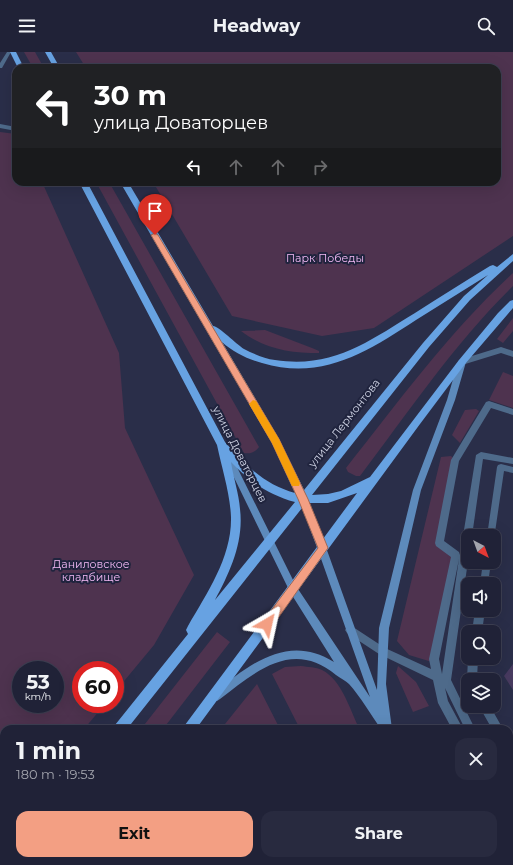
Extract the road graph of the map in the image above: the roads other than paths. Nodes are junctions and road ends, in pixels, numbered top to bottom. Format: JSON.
{"nodes":[{"id":1,"x":9,"y":52,"type":"edge"},
{"id":2,"x":13,"y":52,"type":"edge"},
{"id":3,"x":48,"y":52,"type":"edge"},
{"id":4,"x":20,"y":64,"type":"edge"},
{"id":5,"x":55,"y":64,"type":"edge"},
{"id":6,"x":0,"y":67,"type":"edge"},
{"id":7,"x":0,"y":126,"type":"edge"},
{"id":8,"x":12,"y":128,"type":"edge"},
{"id":9,"x":85,"y":186,"type":"edge"},
{"id":10,"x":126,"y":186,"type":"edge"},
{"id":11,"x":513,"y":256,"type":"edge"},
{"id":12,"x":513,"y":303,"type":"edge"},
{"id":13,"x":202,"y":316,"type":"junction"},
{"id":14,"x":513,"y":354,"type":"edge"},
{"id":15,"x":462,"y":362,"type":"junction"},
{"id":16,"x":513,"y":412,"type":"edge"},
{"id":17,"x":222,"y":445,"type":"junction"},
{"id":18,"x":513,"y":461,"type":"edge"},
{"id":19,"x":513,"y":470,"type":"edge"},
{"id":20,"x":378,"y":474,"type":"junction"},
{"id":21,"x":303,"y":499,"type":"junction"},
{"id":22,"x":492,"y":529,"type":"edge"},
{"id":23,"x":269,"y":541,"type":"junction"},
{"id":24,"x":323,"y":548,"type":"junction"},
{"id":25,"x":293,"y":589,"type":"junction"},
{"id":26,"x":350,"y":630,"type":"junction"},
{"id":27,"x":382,"y":650,"type":"junction"},
{"id":28,"x":175,"y":658,"type":"junction"},
{"id":29,"x":442,"y":678,"type":"junction"},
{"id":30,"x":353,"y":682,"type":"junction"},
{"id":31,"x":208,"y":702,"type":"junction"},
{"id":32,"x":488,"y":713,"type":"edge"},
{"id":33,"x":122,"y":725,"type":"edge"},
{"id":34,"x":191,"y":725,"type":"edge"},
{"id":35,"x":383,"y":725,"type":"edge"},
{"id":36,"x":385,"y":725,"type":"edge"},
{"id":37,"x":386,"y":725,"type":"edge"},
{"id":38,"x":456,"y":725,"type":"edge"},
{"id":39,"x":468,"y":725,"type":"edge"},
{"id":40,"x":496,"y":725,"type":"edge"}],
"edges":[{"from":1,"to":6,"type":"lane"},
{"from":2,"to":4,"type":"main road"},
{"from":3,"to":5,"type":"main road"},
{"from":7,"to":8,"type":"lane"},
{"from":9,"to":17,"type":"main road","name":"улица Доваторцев"},
{"from":10,"to":13,"type":"main road"},
{"from":11,"to":13,"type":"main road"},
{"from":11,"to":21,"type":"main road","name":"улица Лермонтова"},
{"from":12,"to":15,"type":"main road"},
{"from":13,"to":21,"type":"main road"},
{"from":14,"to":15,"type":"lane"},
{"from":15,"to":20,"type":"main road"},
{"from":15,"to":27,"type":"main road"},
{"from":16,"to":29,"type":"lane"},
{"from":17,"to":21,"type":"main road"},
{"from":17,"to":23,"type":"main road","name":"улица Доваторцев"},
{"from":17,"to":28,"type":"main road"},
{"from":18,"to":29,"type":"lane"},
{"from":19,"to":22,"type":"lane"},
{"from":20,"to":21,"type":"main road"},
{"from":20,"to":24,"type":"main road"},
{"from":21,"to":23,"type":"main road","name":"улица Лермонтова"},
{"from":21,"to":24,"type":"main road"},
{"from":23,"to":25,"type":"main road","name":"улица Доваторцев"},
{"from":23,"to":28,"type":"main road","name":"улица Лермонтова"},
{"from":24,"to":25,"type":"main road"},
{"from":24,"to":26,"type":"main road"},
{"from":25,"to":30,"type":"main road","name":"улица Доваторцев"},
{"from":25,"to":31,"type":"main road"},
{"from":26,"to":27,"type":"lane"},
{"from":26,"to":36,"type":"main road"},
{"from":27,"to":29,"type":"lane"},
{"from":27,"to":37,"type":"main road"},
{"from":28,"to":33,"type":"main road","name":"улица Лермонтова"},
{"from":29,"to":38,"type":"lane"},
{"from":29,"to":39,"type":"lane"},
{"from":30,"to":31,"type":"main road"},
{"from":30,"to":35,"type":"main road","name":"улица Доваторцев"},
{"from":31,"to":34,"type":"main road"},
{"from":32,"to":40,"type":"lane"}]}
